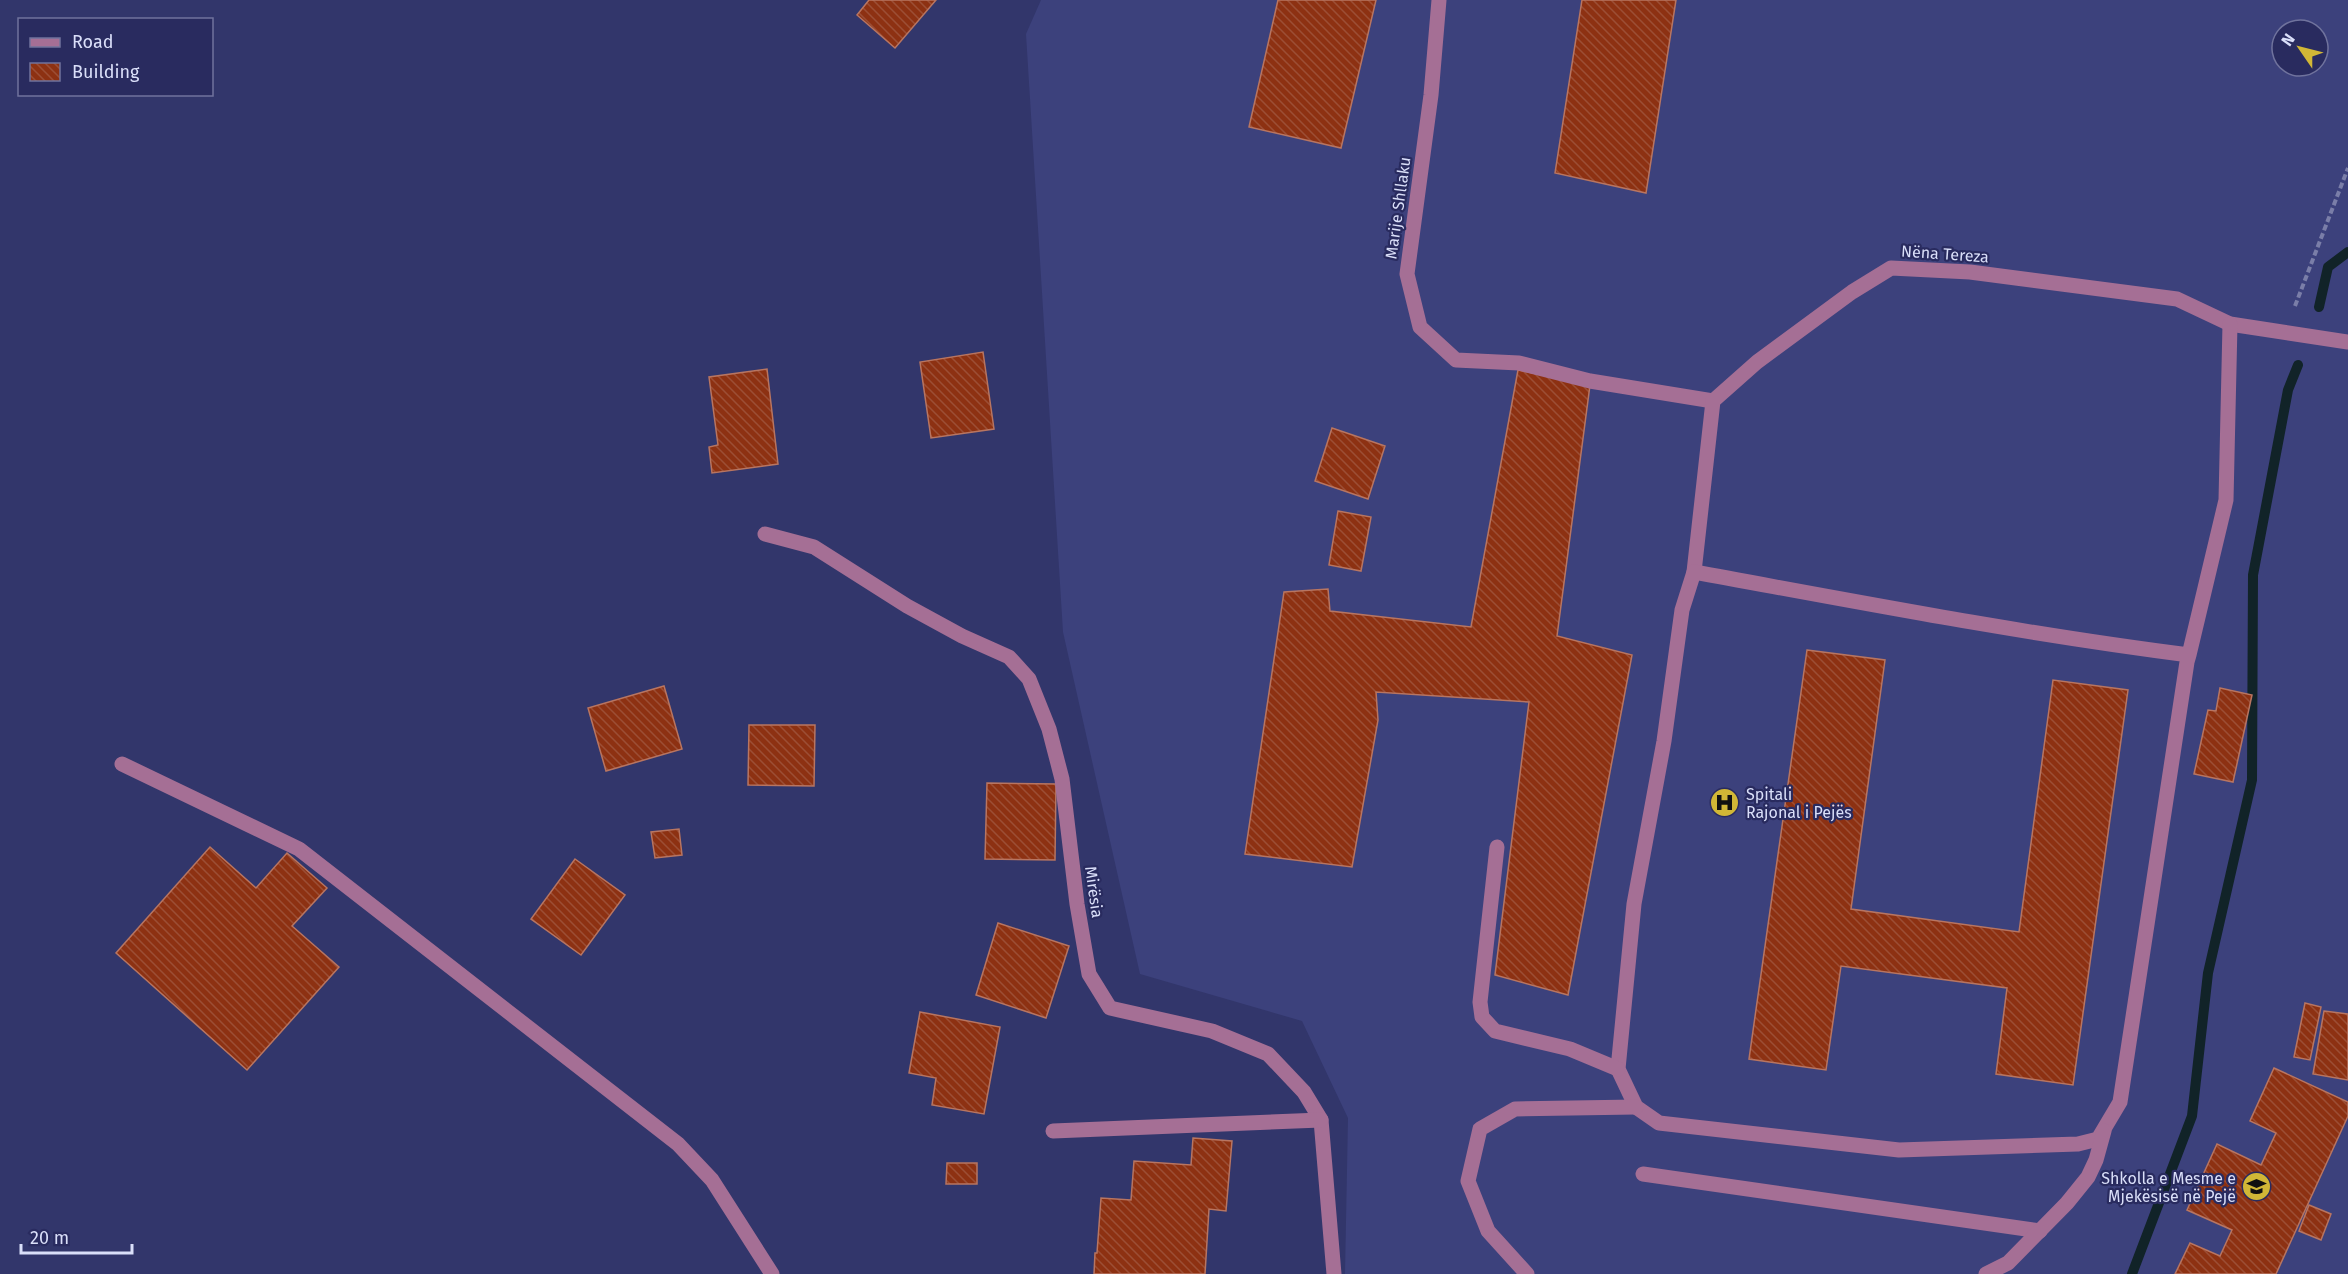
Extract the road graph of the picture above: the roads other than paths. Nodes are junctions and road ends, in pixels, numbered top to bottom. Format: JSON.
{"nodes":[{"id":1,"x":1439,"y":0,"type":"edge"},
{"id":2,"x":2230,"y":324,"type":"junction"},
{"id":3,"x":2348,"y":342,"type":"edge"},
{"id":4,"x":1713,"y":401,"type":"junction"},
{"id":5,"x":765,"y":534,"type":"dead end"},
{"id":6,"x":1694,"y":573,"type":"junction"},
{"id":7,"x":2189,"y":655,"type":"junction"},
{"id":8,"x":122,"y":764,"type":"dead end"},
{"id":9,"x":1497,"y":847,"type":"dead end"},
{"id":10,"x":1618,"y":1069,"type":"junction"},
{"id":11,"x":1636,"y":1107,"type":"junction"},
{"id":12,"x":1322,"y":1120,"type":"junction"},
{"id":13,"x":1053,"y":1131,"type":"dead end"},
{"id":14,"x":2104,"y":1131,"type":"junction"},
{"id":15,"x":1643,"y":1174,"type":"dead end"},
{"id":16,"x":2040,"y":1231,"type":"junction"},
{"id":17,"x":772,"y":1274,"type":"edge"},
{"id":18,"x":1334,"y":1274,"type":"edge"},
{"id":19,"x":1527,"y":1274,"type":"edge"},
{"id":20,"x":1986,"y":1274,"type":"edge"}],
"edges":[{"from":1,"to":4,"type":"street","name":"Marije Shllaku"},
{"from":2,"to":3,"type":"street","name":"Nëna Tereza"},
{"from":2,"to":4,"type":"street","name":"Nëna Tereza"},
{"from":2,"to":7,"type":"street"},
{"from":4,"to":6,"type":"street"},
{"from":5,"to":12,"type":"street","name":"Mirësia"},
{"from":6,"to":7,"type":"street"},
{"from":6,"to":10,"type":"street"},
{"from":7,"to":14,"type":"street"},
{"from":8,"to":17,"type":"street"},
{"from":9,"to":10,"type":"street"},
{"from":10,"to":11,"type":"street"},
{"from":11,"to":14,"type":"street"},
{"from":11,"to":19,"type":"street"},
{"from":12,"to":13,"type":"street"},
{"from":12,"to":18,"type":"street","name":"Mirësia"},
{"from":14,"to":16,"type":"street"},
{"from":15,"to":16,"type":"street"},
{"from":16,"to":20,"type":"street"}]}
